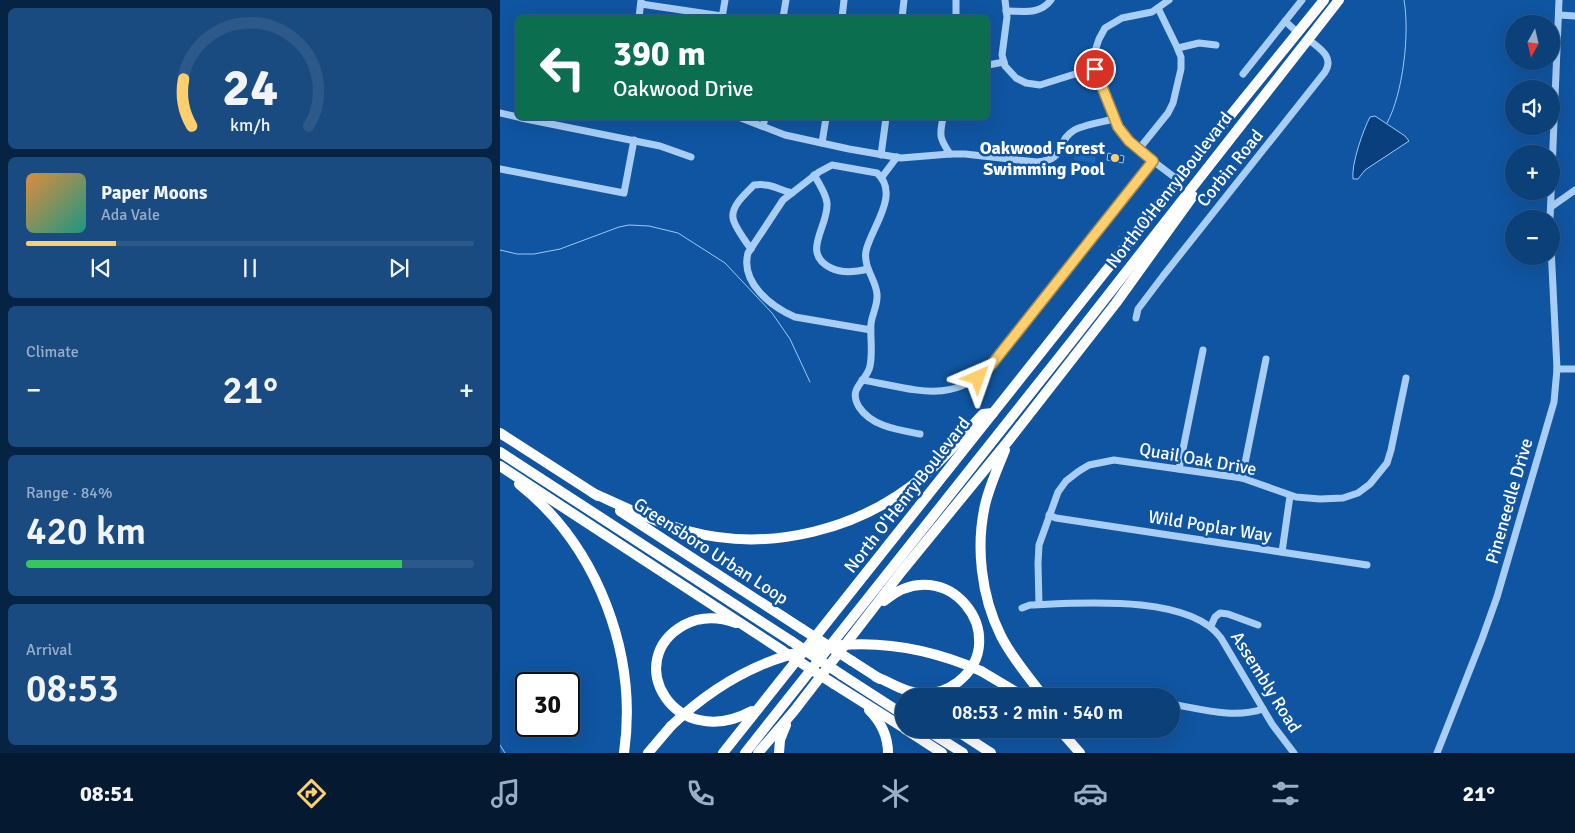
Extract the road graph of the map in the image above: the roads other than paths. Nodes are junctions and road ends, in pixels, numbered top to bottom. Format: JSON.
{"nodes":[{"id":1,"x":725,"y":0,"type":"edge"},
{"id":2,"x":786,"y":0,"type":"edge"},
{"id":3,"x":844,"y":0,"type":"edge"},
{"id":4,"x":904,"y":0,"type":"edge"},
{"id":5,"x":956,"y":0,"type":"edge"},
{"id":6,"x":1005,"y":0,"type":"edge"},
{"id":7,"x":1051,"y":0,"type":"edge"},
{"id":8,"x":1169,"y":0,"type":"edge"},
{"id":9,"x":1302,"y":0,"type":"edge"},
{"id":10,"x":1324,"y":0,"type":"edge"},
{"id":11,"x":1329,"y":0,"type":"edge"},
{"id":12,"x":1339,"y":0,"type":"edge"},
{"id":13,"x":1560,"y":0,"type":"edge"},
{"id":14,"x":641,"y":2,"type":"edge"},
{"id":15,"x":1158,"y":8,"type":"junction"},
{"id":16,"x":1006,"y":11,"type":"junction"},
{"id":17,"x":639,"y":15,"type":"edge"},
{"id":18,"x":711,"y":15,"type":"edge"},
{"id":19,"x":722,"y":15,"type":"edge"},
{"id":20,"x":784,"y":15,"type":"edge"},
{"id":21,"x":842,"y":15,"type":"edge"},
{"id":22,"x":902,"y":15,"type":"edge"},
{"id":23,"x":956,"y":15,"type":"edge"},
{"id":24,"x":1559,"y":15,"type":"edge"},
{"id":25,"x":1560,"y":15,"type":"edge"},
{"id":26,"x":1575,"y":16,"type":"edge"},
{"id":27,"x":1285,"y":21,"type":"junction"},
{"id":28,"x":1298,"y":33,"type":"junction"},
{"id":29,"x":1308,"y":38,"type":"junction"},
{"id":30,"x":1216,"y":45,"type":"dead end"},
{"id":31,"x":1178,"y":48,"type":"junction"},
{"id":32,"x":1004,"y":62,"type":"junction"},
{"id":33,"x":990,"y":64,"type":"edge"},
{"id":34,"x":1557,"y":70,"type":"edge"},
{"id":35,"x":1243,"y":74,"type":"dead end"},
{"id":36,"x":1097,"y":75,"type":"junction"},
{"id":37,"x":500,"y":113,"type":"edge"},
{"id":38,"x":515,"y":116,"type":"edge"},
{"id":39,"x":1247,"y":118,"type":"junction"},
{"id":40,"x":1114,"y":119,"type":"junction"},
{"id":41,"x":544,"y":120,"type":"edge"},
{"id":42,"x":746,"y":120,"type":"edge"},
{"id":43,"x":764,"y":120,"type":"edge"},
{"id":44,"x":826,"y":120,"type":"edge"},
{"id":45,"x":886,"y":120,"type":"edge"},
{"id":46,"x":942,"y":120,"type":"edge"},
{"id":47,"x":763,"y":126,"type":"junction"},
{"id":48,"x":634,"y":140,"type":"junction"},
{"id":49,"x":822,"y":143,"type":"junction"},
{"id":50,"x":1139,"y":149,"type":"junction"},
{"id":51,"x":881,"y":154,"type":"junction"},
{"id":52,"x":950,"y":154,"type":"junction"},
{"id":53,"x":691,"y":157,"type":"dead end"},
{"id":54,"x":897,"y":157,"type":"junction"},
{"id":55,"x":1153,"y":161,"type":"junction"},
{"id":56,"x":500,"y":170,"type":"edge"},
{"id":57,"x":814,"y":175,"type":"junction"},
{"id":58,"x":882,"y":177,"type":"junction"},
{"id":59,"x":1178,"y":180,"type":"junction"},
{"id":60,"x":1575,"y":190,"type":"edge"},
{"id":61,"x":792,"y":193,"type":"junction"},
{"id":62,"x":1551,"y":207,"type":"junction"},
{"id":63,"x":1551,"y":210,"type":"edge"},
{"id":64,"x":751,"y":249,"type":"junction"},
{"id":65,"x":1552,"y":265,"type":"edge"},
{"id":66,"x":868,"y":269,"type":"junction"},
{"id":67,"x":1136,"y":318,"type":"dead end"},
{"id":68,"x":871,"y":330,"type":"junction"},
{"id":69,"x":1203,"y":350,"type":"dead end"},
{"id":70,"x":1266,"y":359,"type":"dead end"},
{"id":71,"x":1557,"y":369,"type":"junction"},
{"id":72,"x":1575,"y":369,"type":"edge"},
{"id":73,"x":1406,"y":378,"type":"dead end"},
{"id":74,"x":862,"y":380,"type":"junction"},
{"id":75,"x":993,"y":413,"type":"junction"},
{"id":76,"x":500,"y":433,"type":"edge"},
{"id":77,"x":920,"y":434,"type":"dead end"},
{"id":78,"x":1009,"y":440,"type":"junction"},
{"id":79,"x":500,"y":452,"type":"edge"},
{"id":80,"x":500,"y":466,"type":"edge"},
{"id":81,"x":1179,"y":469,"type":"junction"},
{"id":82,"x":500,"y":470,"type":"edge"},
{"id":83,"x":1242,"y":478,"type":"junction"},
{"id":84,"x":593,"y":493,"type":"junction"},
{"id":85,"x":1290,"y":496,"type":"junction"},
{"id":86,"x":1049,"y":515,"type":"junction"},
{"id":87,"x":1282,"y":552,"type":"junction"},
{"id":88,"x":1367,"y":565,"type":"dead end"},
{"id":89,"x":1039,"y":604,"type":"junction"},
{"id":90,"x":1022,"y":608,"type":"dead end"},
{"id":91,"x":871,"y":613,"type":"junction"},
{"id":92,"x":1258,"y":625,"type":"dead end"},
{"id":93,"x":1211,"y":626,"type":"junction"},
{"id":94,"x":748,"y":628,"type":"junction"},
{"id":95,"x":876,"y":677,"type":"junction"},
{"id":96,"x":1010,"y":688,"type":"edge"},
{"id":97,"x":1037,"y":688,"type":"edge"},
{"id":98,"x":895,"y":690,"type":"edge"},
{"id":99,"x":858,"y":699,"type":"junction"},
{"id":100,"x":761,"y":705,"type":"junction"},
{"id":101,"x":1180,"y":705,"type":"edge"},
{"id":102,"x":895,"y":709,"type":"edge"},
{"id":103,"x":1263,"y":709,"type":"junction"},
{"id":104,"x":794,"y":711,"type":"junction"},
{"id":105,"x":895,"y":722,"type":"edge"},
{"id":106,"x":919,"y":738,"type":"edge"},
{"id":107,"x":939,"y":738,"type":"edge"},
{"id":108,"x":968,"y":738,"type":"edge"},
{"id":109,"x":1067,"y":738,"type":"edge"},
{"id":110,"x":1074,"y":738,"type":"edge"},
{"id":111,"x":624,"y":753,"type":"edge"},
{"id":112,"x":648,"y":753,"type":"edge"},
{"id":113,"x":723,"y":753,"type":"edge"},
{"id":114,"x":745,"y":753,"type":"edge"},
{"id":115,"x":758,"y":753,"type":"edge"},
{"id":116,"x":779,"y":753,"type":"edge"},
{"id":117,"x":888,"y":753,"type":"edge"},
{"id":118,"x":942,"y":753,"type":"edge"},
{"id":119,"x":963,"y":753,"type":"edge"},
{"id":120,"x":991,"y":753,"type":"edge"},
{"id":121,"x":1080,"y":753,"type":"edge"},
{"id":122,"x":1085,"y":753,"type":"edge"},
{"id":123,"x":1294,"y":753,"type":"edge"},
{"id":124,"x":1437,"y":753,"type":"edge"}],
"edges":[{"from":1,"to":19,"type":"street"},
{"from":2,"to":20,"type":"street"},
{"from":3,"to":21,"type":"street"},
{"from":4,"to":22,"type":"street"},
{"from":5,"to":23,"type":"street"},
{"from":6,"to":16,"type":"street"},
{"from":7,"to":16,"type":"street"},
{"from":8,"to":15,"type":"street"},
{"from":9,"to":27,"type":"street"},
{"from":10,"to":28,"type":"highway","name":"North O'Henry Boulevard"},
{"from":11,"to":29,"type":"highway"},
{"from":12,"to":29,"type":"highway","name":"North O'Henry Boulevard"},
{"from":13,"to":24,"type":"street"},
{"from":14,"to":17,"type":"street"},
{"from":14,"to":18,"type":"street"},
{"from":15,"to":31,"type":"street"},
{"from":15,"to":36,"type":"street"},
{"from":16,"to":32,"type":"street"},
{"from":25,"to":26,"type":"street"},
{"from":27,"to":28,"type":"street"},
{"from":27,"to":35,"type":"street"},
{"from":28,"to":59,"type":"highway","name":"North O'Henry Boulevard"},
{"from":29,"to":39,"type":"highway","name":"North O'Henry Boulevard"},
{"from":29,"to":67,"type":"street","name":"Corbin Road"},
{"from":30,"to":31,"type":"street"},
{"from":31,"to":50,"type":"street"},
{"from":32,"to":33,"type":"street"},
{"from":32,"to":36,"type":"street"},
{"from":34,"to":62,"type":"street"},
{"from":36,"to":40,"type":"street"},
{"from":37,"to":38,"type":"street"},
{"from":39,"to":78,"type":"highway"},
{"from":39,"to":114,"type":"highway","name":"North O'Henry Boulevard"},
{"from":40,"to":50,"type":"street"},
{"from":40,"to":52,"type":"street"},
{"from":41,"to":48,"type":"street"},
{"from":42,"to":47,"type":"street"},
{"from":43,"to":47,"type":"street"},
{"from":44,"to":49,"type":"street"},
{"from":45,"to":51,"type":"street"},
{"from":46,"to":52,"type":"street"},
{"from":47,"to":49,"type":"street"},
{"from":48,"to":53,"type":"street"},
{"from":48,"to":56,"type":"street"},
{"from":49,"to":51,"type":"street"},
{"from":50,"to":55,"type":"street"},
{"from":51,"to":54,"type":"street"},
{"from":52,"to":54,"type":"street"},
{"from":54,"to":58,"type":"street"},
{"from":55,"to":59,"type":"street"},
{"from":55,"to":74,"type":"street"},
{"from":57,"to":58,"type":"street"},
{"from":57,"to":61,"type":"street"},
{"from":57,"to":66,"type":"street"},
{"from":58,"to":66,"type":"street"},
{"from":59,"to":75,"type":"highway","name":"North O'Henry Boulevard"},
{"from":60,"to":62,"type":"street"},
{"from":61,"to":64,"type":"street"},
{"from":61,"to":64,"type":"street"},
{"from":62,"to":63,"type":"street"},
{"from":64,"to":68,"type":"street"},
{"from":65,"to":71,"type":"street","name":"Pineneedle Drive"},
{"from":66,"to":68,"type":"street"},
{"from":68,"to":74,"type":"street"},
{"from":69,"to":81,"type":"street"},
{"from":70,"to":83,"type":"street"},
{"from":71,"to":72,"type":"street"},
{"from":71,"to":124,"type":"street","name":"Pineneedle Drive"},
{"from":73,"to":85,"type":"street","name":"Quail Oak Drive"},
{"from":74,"to":77,"type":"street"},
{"from":75,"to":84,"type":"highway"},
{"from":75,"to":100,"type":"highway","name":"North O'Henry Boulevard"},
{"from":76,"to":84,"type":"highway","name":"Greensboro Urban Loop"},
{"from":78,"to":91,"type":"highway"},
{"from":78,"to":97,"type":"highway"},
{"from":79,"to":102,"type":"highway","name":"Greensboro Urban Loop","bridge":true},
{"from":80,"to":94,"type":"highway"},
{"from":81,"to":83,"type":"street","name":"Quail Oak Drive"},
{"from":81,"to":86,"type":"street","name":"Quail Oak Drive"},
{"from":82,"to":111,"type":"highway"},
{"from":83,"to":85,"type":"street","name":"Quail Oak Drive"},
{"from":84,"to":95,"type":"highway","name":"Greensboro Urban Loop","bridge":true},
{"from":85,"to":87,"type":"street"},
{"from":86,"to":87,"type":"street","name":"Wild Poplar Way"},
{"from":86,"to":89,"type":"street","name":"Quail Oak Drive"},
{"from":87,"to":88,"type":"street","name":"Wild Poplar Way"},
{"from":89,"to":90,"type":"street","name":"Assembly Road"},
{"from":89,"to":93,"type":"street","name":"Assembly Road"},
{"from":91,"to":95,"type":"highway"},
{"from":91,"to":104,"type":"highway"},
{"from":92,"to":93,"type":"street","name":"Assembly Road"},
{"from":93,"to":103,"type":"street","name":"Assembly Road"},
{"from":94,"to":99,"type":"highway","bridge":true},
{"from":94,"to":100,"type":"highway"},
{"from":95,"to":98,"type":"highway","name":"Greensboro Urban Loop"},
{"from":96,"to":112,"type":"highway","bridge":true},
{"from":99,"to":105,"type":"highway"},
{"from":99,"to":117,"type":"highway"},
{"from":100,"to":113,"type":"highway","name":"North O'Henry Boulevard"},
{"from":101,"to":103,"type":"street"},
{"from":103,"to":123,"type":"street","name":"Assembly Road"},
{"from":104,"to":115,"type":"highway"},
{"from":104,"to":116,"type":"highway"},
{"from":106,"to":118,"type":"highway"},
{"from":107,"to":119,"type":"highway"},
{"from":108,"to":120,"type":"highway"},
{"from":109,"to":121,"type":"highway"},
{"from":110,"to":122,"type":"highway"}]}
